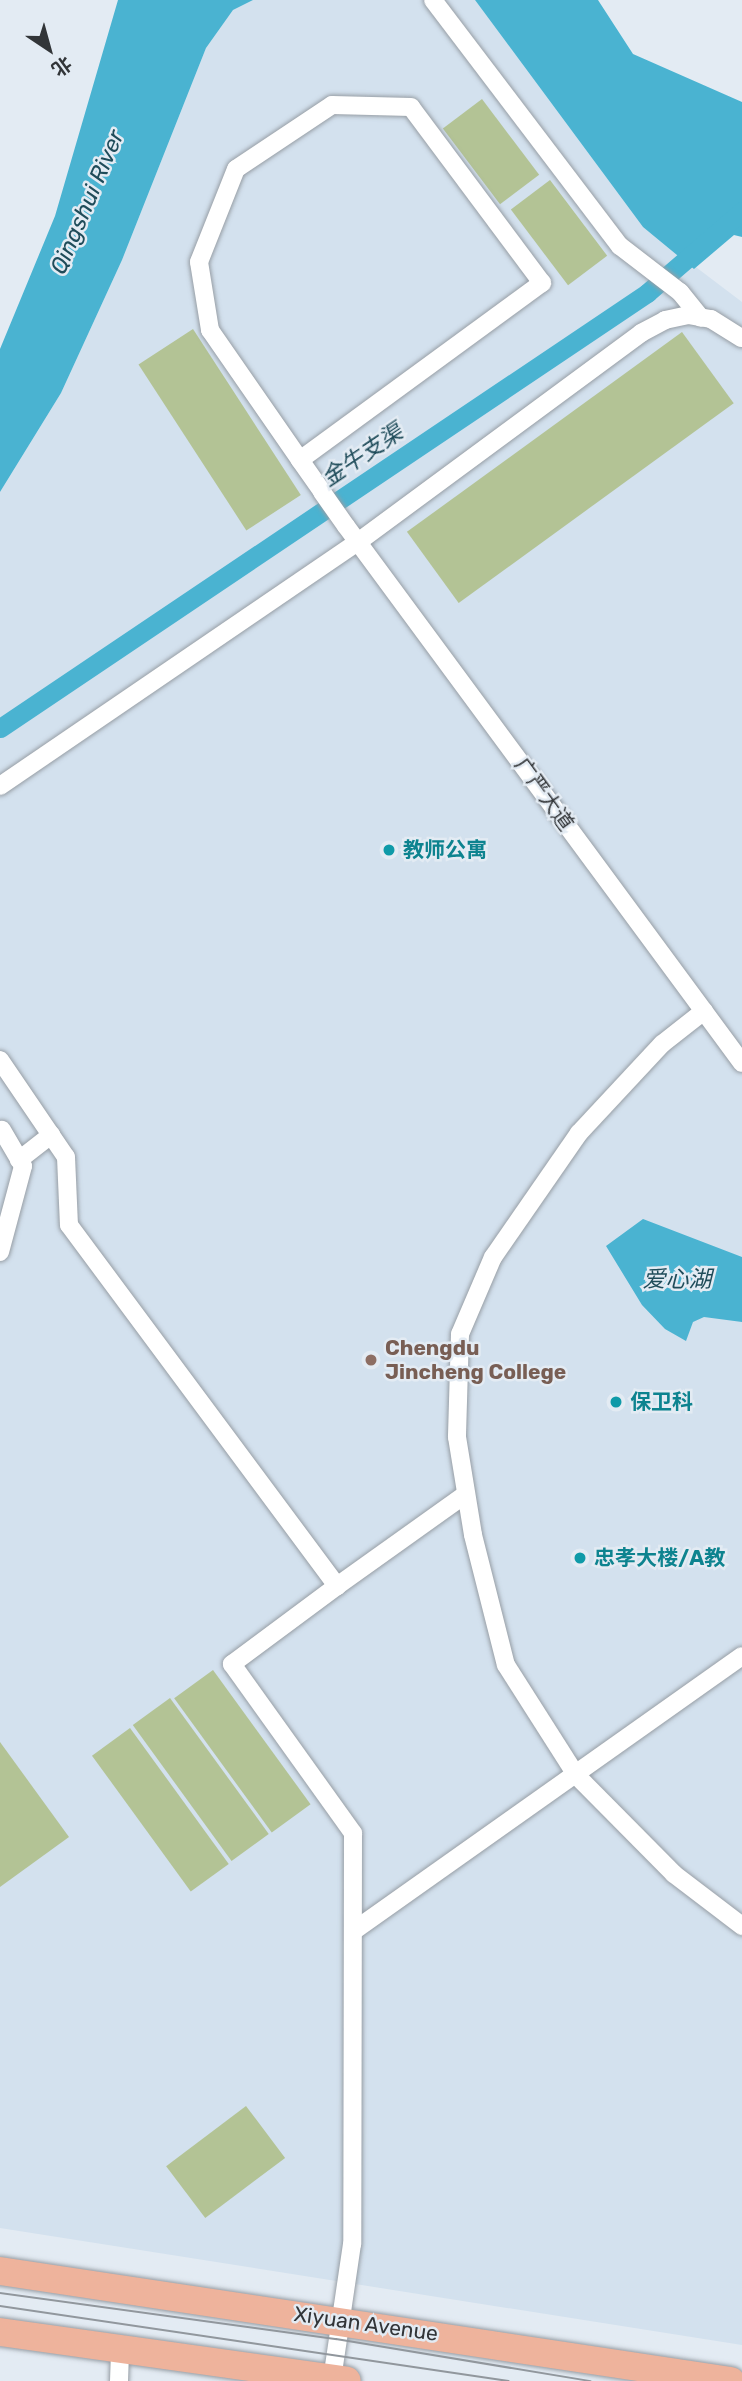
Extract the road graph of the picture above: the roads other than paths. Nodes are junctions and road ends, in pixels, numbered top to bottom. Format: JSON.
{"nodes":[{"id":1,"x":433,"y":0,"type":"edge"},
{"id":2,"x":701,"y":318,"type":"junction"},
{"id":3,"x":742,"y":338,"type":"edge"},
{"id":4,"x":300,"y":460,"type":"junction"},
{"id":5,"x":358,"y":541,"type":"junction"},
{"id":6,"x":0,"y":786,"type":"edge"},
{"id":7,"x":704,"y":1011,"type":"junction"},
{"id":8,"x":0,"y":1060,"type":"edge"},
{"id":9,"x":742,"y":1063,"type":"edge"},
{"id":10,"x":2,"y":1130,"type":"dead end"},
{"id":11,"x":51,"y":1135,"type":"junction"},
{"id":12,"x":19,"y":1160,"type":"junction"},
{"id":13,"x":0,"y":1252,"type":"edge"},
{"id":14,"x":466,"y":1494,"type":"junction"},
{"id":15,"x":337,"y":1587,"type":"junction"},
{"id":16,"x":742,"y":1656,"type":"edge"},
{"id":17,"x":576,"y":1775,"type":"junction"},
{"id":18,"x":742,"y":1926,"type":"edge"},
{"id":19,"x":355,"y":1930,"type":"junction"},
{"id":20,"x":0,"y":2271,"type":"edge"},
{"id":21,"x":338,"y":2319,"type":"junction"},
{"id":22,"x":0,"y":2332,"type":"edge"},
{"id":23,"x":120,"y":2351,"type":"junction"},
{"id":24,"x":340,"y":2380,"type":"edge"},
{"id":25,"x":119,"y":2381,"type":"edge"},
{"id":26,"x":731,"y":2381,"type":"edge"}],
"edges":[{"from":1,"to":2,"type":"street"},
{"from":2,"to":3,"type":"street"},
{"from":2,"to":5,"type":"street"},
{"from":4,"to":4,"type":"street","name":"广严大道"},
{"from":4,"to":5,"type":"street","name":"广严大道"},
{"from":5,"to":6,"type":"street"},
{"from":5,"to":7,"type":"street","name":"广严大道"},
{"from":7,"to":9,"type":"street","name":"广严大道"},
{"from":7,"to":14,"type":"street"},
{"from":8,"to":11,"type":"street"},
{"from":10,"to":12,"type":"street"},
{"from":11,"to":12,"type":"street"},
{"from":11,"to":15,"type":"street"},
{"from":12,"to":13,"type":"street"},
{"from":14,"to":15,"type":"street"},
{"from":14,"to":17,"type":"street"},
{"from":15,"to":19,"type":"street"},
{"from":16,"to":17,"type":"street"},
{"from":17,"to":18,"type":"street"},
{"from":17,"to":19,"type":"street"},
{"from":19,"to":21,"type":"street"},
{"from":20,"to":21,"type":"main road","name":"Xiyuan Avenue"},
{"from":21,"to":24,"type":"street"},
{"from":21,"to":26,"type":"main road","name":"Xiyuan Avenue"},
{"from":22,"to":23,"type":"main road"},
{"from":23,"to":24,"type":"main road"},
{"from":23,"to":25,"type":"street"}]}
